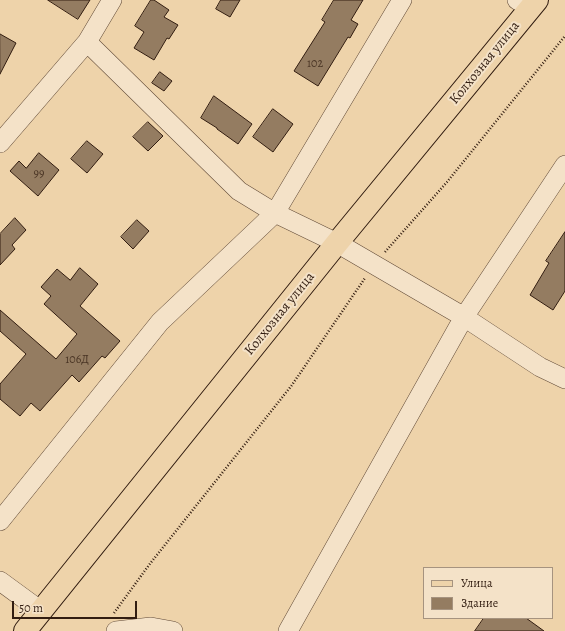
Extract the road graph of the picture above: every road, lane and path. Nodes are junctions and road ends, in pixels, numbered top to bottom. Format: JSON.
{"nodes":[{"id":1,"x":112,"y":0,"type":"edge"},
{"id":2,"x":402,"y":0,"type":"edge"},
{"id":3,"x":528,"y":2,"type":"edge"},
{"id":4,"x":565,"y":36,"type":"edge"},
{"id":5,"x":87,"y":42,"type":"junction"},
{"id":6,"x":0,"y":143,"type":"edge"},
{"id":7,"x":565,"y":165,"type":"edge"},
{"id":8,"x":276,"y":213,"type":"junction"},
{"id":9,"x":337,"y":243,"type":"junction"},
{"id":10,"x":374,"y":265,"type":"junction"},
{"id":11,"x":464,"y":316,"type":"junction"},
{"id":12,"x":565,"y":379,"type":"edge"},
{"id":13,"x":0,"y":521,"type":"edge"},
{"id":14,"x":0,"y":581,"type":"edge"},
{"id":15,"x":33,"y":625,"type":"edge"},
{"id":16,"x":112,"y":625,"type":"edge"},
{"id":17,"x":173,"y":631,"type":"edge"},
{"id":18,"x":288,"y":631,"type":"edge"}],
"edges":[{"from":1,"to":5,"type":"street"},
{"from":2,"to":8,"type":"street"},
{"from":3,"to":9,"type":"main road","name":"Колхозная улица"},
{"from":4,"to":10,"type":"path"},
{"from":5,"to":6,"type":"street"},
{"from":5,"to":8,"type":"street"},
{"from":7,"to":11,"type":"street"},
{"from":8,"to":9,"type":"street"},
{"from":8,"to":13,"type":"street"},
{"from":9,"to":10,"type":"street"},
{"from":9,"to":15,"type":"main road","name":"Колхозная улица"},
{"from":10,"to":11,"type":"street"},
{"from":10,"to":16,"type":"path"},
{"from":11,"to":12,"type":"street"},
{"from":11,"to":18,"type":"street"},
{"from":14,"to":15,"type":"street"},
{"from":16,"to":17,"type":"street"}]}
